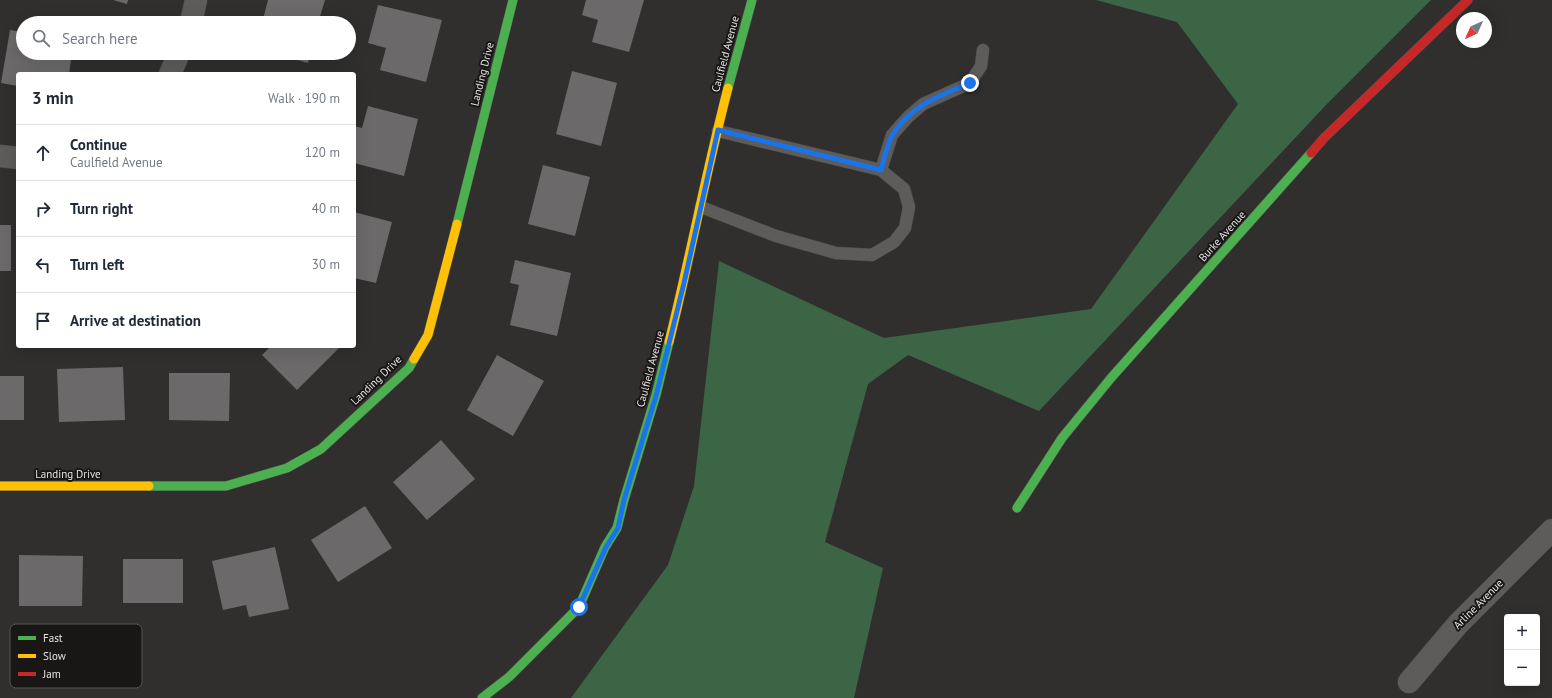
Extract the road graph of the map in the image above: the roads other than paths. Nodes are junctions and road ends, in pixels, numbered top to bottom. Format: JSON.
{"nodes":[{"id":1,"x":196,"y":0,"type":"edge"},
{"id":2,"x":513,"y":0,"type":"edge"},
{"id":3,"x":752,"y":0,"type":"edge"},
{"id":4,"x":1468,"y":0,"type":"edge"},
{"id":5,"x":193,"y":16,"type":"edge"},
{"id":6,"x":983,"y":50,"type":"dead end"},
{"id":7,"x":176,"y":60,"type":"edge"},
{"id":8,"x":171,"y":72,"type":"edge"},
{"id":9,"x":718,"y":130,"type":"junction"},
{"id":10,"x":0,"y":156,"type":"edge"},
{"id":11,"x":16,"y":158,"type":"edge"},
{"id":12,"x":881,"y":170,"type":"junction"},
{"id":13,"x":701,"y":207,"type":"junction"},
{"id":14,"x":0,"y":486,"type":"edge"},
{"id":15,"x":1017,"y":508,"type":"dead end"},
{"id":16,"x":1552,"y":530,"type":"edge"},
{"id":17,"x":1409,"y":682,"type":"dead end"},
{"id":18,"x":482,"y":698,"type":"edge"}],
"edges":[{"from":1,"to":5,"type":"street"},
{"from":2,"to":14,"type":"street","name":"Landing Drive"},
{"from":3,"to":9,"type":"street","name":"Caulfield Avenue"},
{"from":4,"to":15,"type":"street","name":"Burke Avenue"},
{"from":6,"to":12,"type":"lane"},
{"from":7,"to":8,"type":"street"},
{"from":9,"to":12,"type":"lane"},
{"from":9,"to":13,"type":"street","name":"Caulfield Avenue"},
{"from":10,"to":11,"type":"street"},
{"from":12,"to":13,"type":"lane"},
{"from":13,"to":18,"type":"street","name":"Caulfield Avenue"},
{"from":16,"to":17,"type":"street","name":"Arline Avenue"}]}
